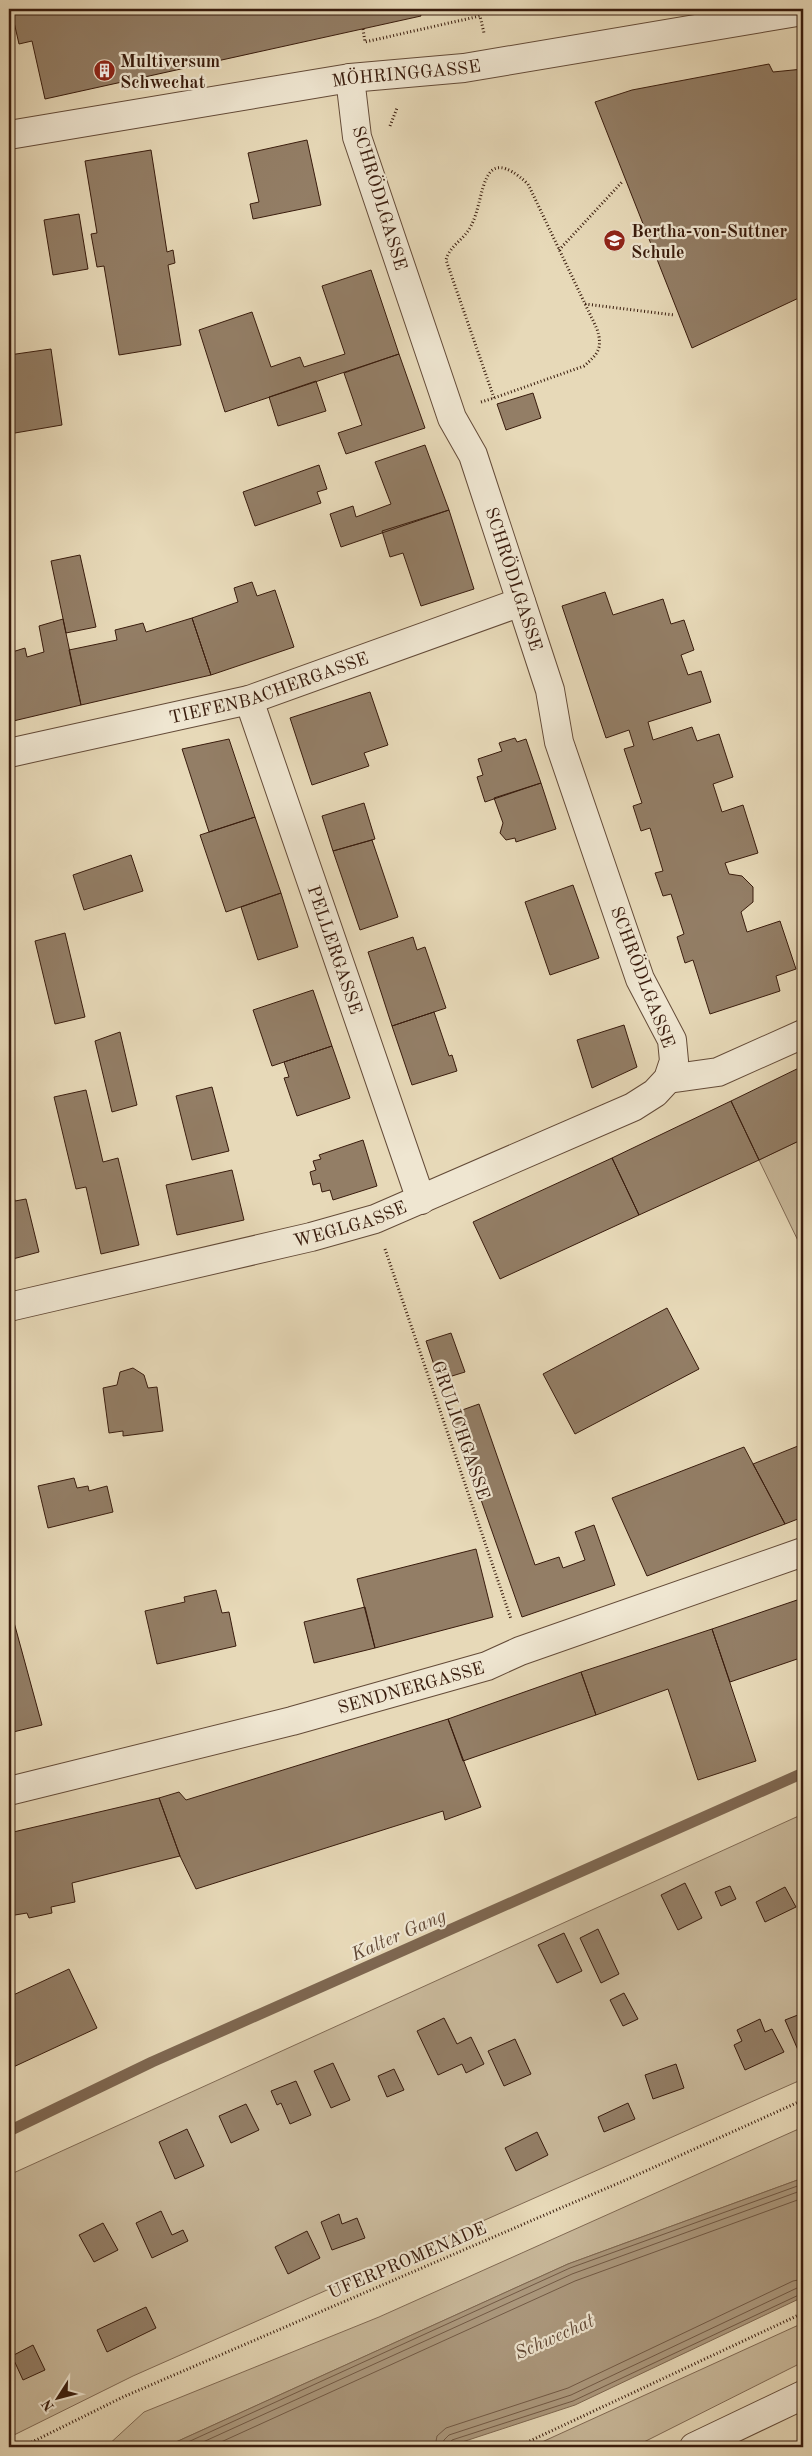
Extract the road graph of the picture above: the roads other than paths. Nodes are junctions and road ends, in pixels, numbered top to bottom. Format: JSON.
{"nodes":[{"id":1,"x":803,"y":11,"type":"edge"},
{"id":2,"x":350,"y":78,"type":"junction"},
{"id":3,"x":9,"y":136,"type":"edge"},
{"id":4,"x":521,"y":602,"type":"junction"},
{"id":5,"x":249,"y":700,"type":"junction"},
{"id":6,"x":9,"y":754,"type":"edge"},
{"id":7,"x":803,"y":1034,"type":"edge"},
{"id":8,"x":668,"y":1079,"type":"junction"},
{"id":9,"x":421,"y":1200,"type":"junction"},
{"id":10,"x":9,"y":1307,"type":"edge"},
{"id":11,"x":803,"y":1552,"type":"edge"},
{"id":12,"x":9,"y":1790,"type":"edge"},
{"id":13,"x":803,"y":2395,"type":"edge"},
{"id":14,"x":710,"y":2443,"type":"edge"}],
"edges":[{"from":1,"to":2,"type":"street","name":"MÖHRINGGASSE"},
{"from":2,"to":3,"type":"street","name":"MÖHRINGGASSE"},
{"from":2,"to":4,"type":"street","name":"SCHRÖDLGASSE"},
{"from":4,"to":5,"type":"street","name":"TIEFENBACHERGASSE"},
{"from":4,"to":8,"type":"street","name":"SCHRÖDLGASSE"},
{"from":5,"to":6,"type":"street","name":"TIEFENBACHERGASSE"},
{"from":5,"to":9,"type":"street","name":"PELLERGASSE"},
{"from":7,"to":8,"type":"street"},
{"from":8,"to":9,"type":"street","name":"WEGLGASSE"},
{"from":9,"to":10,"type":"street","name":"WEGLGASSE"},
{"from":11,"to":12,"type":"street","name":"SENDNERGASSE"},
{"from":13,"to":14,"type":"street"}]}
